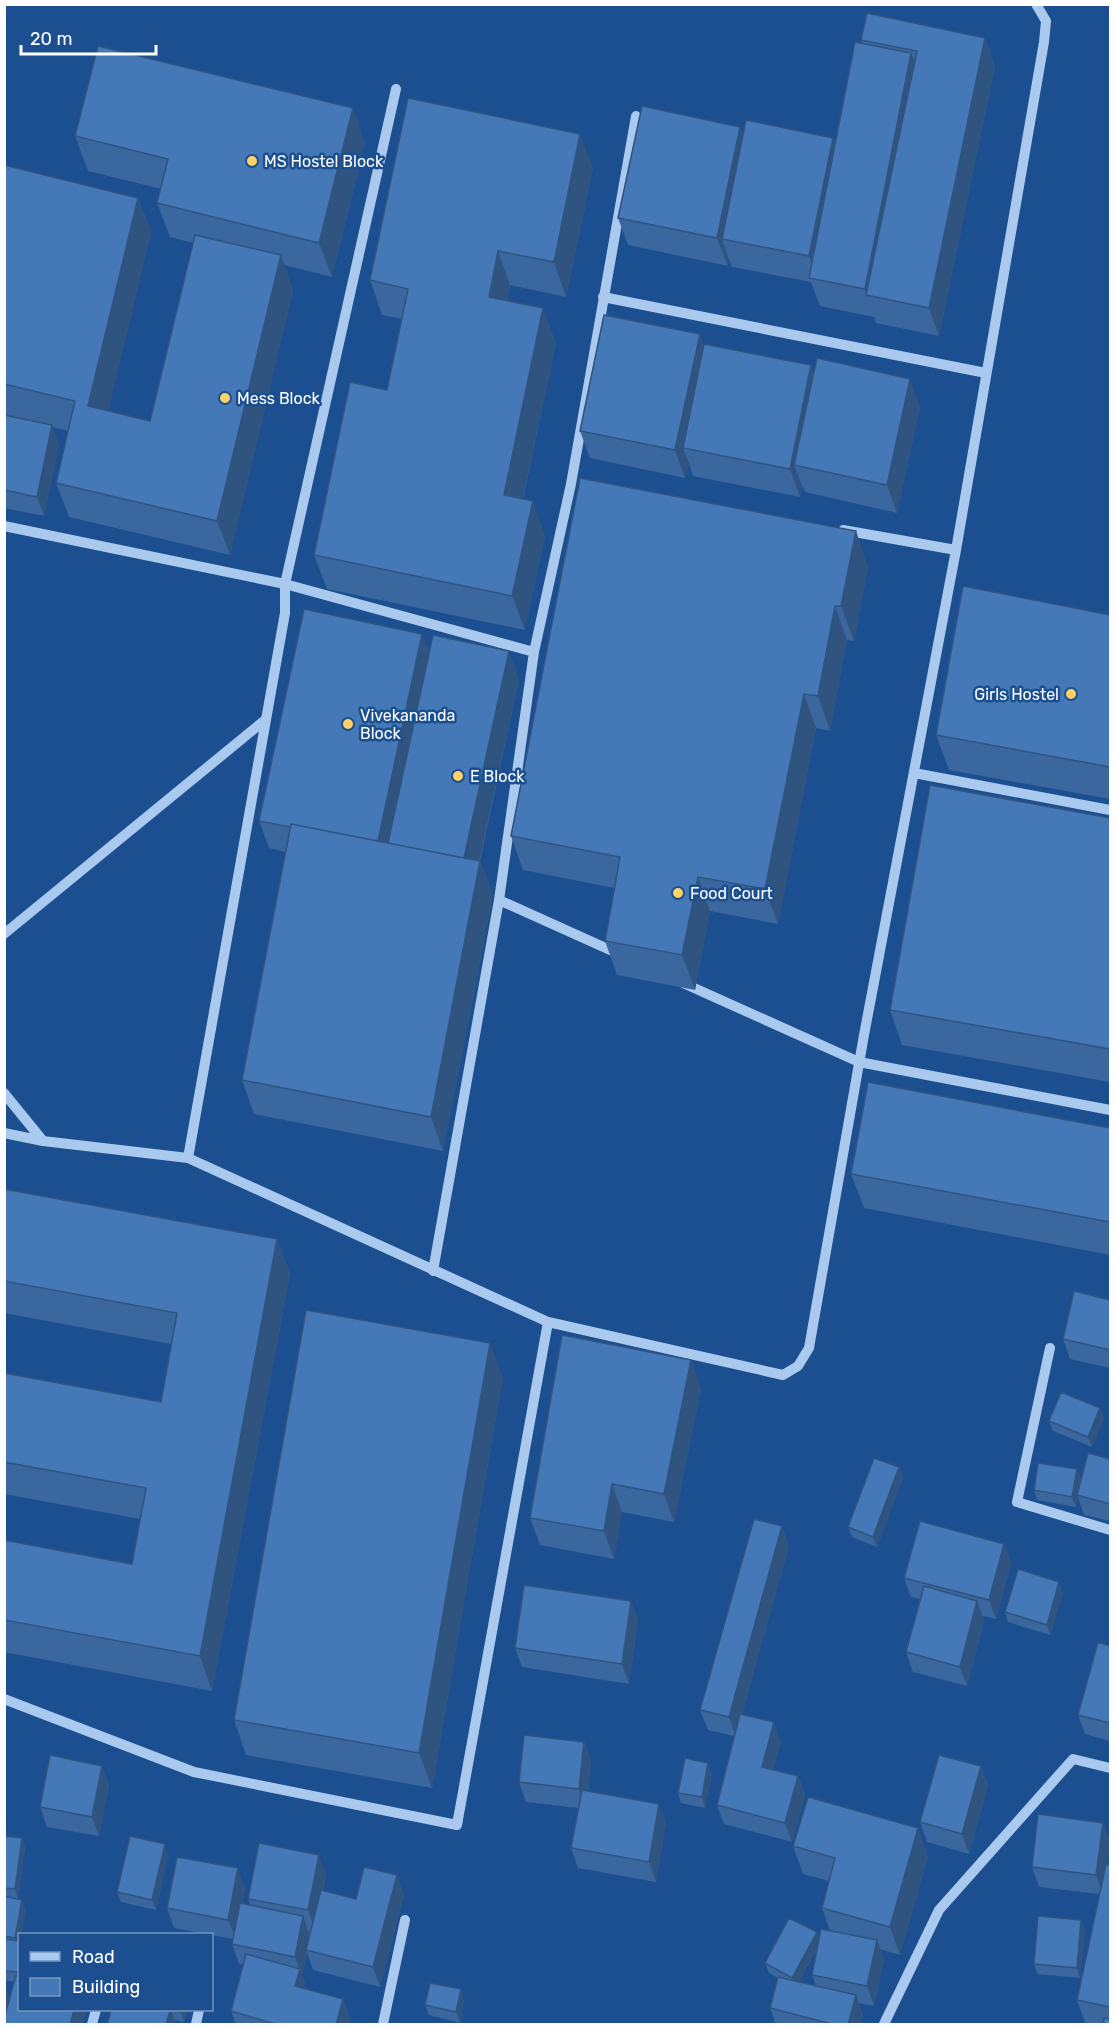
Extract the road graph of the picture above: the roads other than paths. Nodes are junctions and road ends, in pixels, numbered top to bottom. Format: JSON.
{"nodes":[{"id":1,"x":1036,"y":4,"type":"edge"},
{"id":2,"x":396,"y":89,"type":"dead end"},
{"id":3,"x":636,"y":116,"type":"dead end"},
{"id":4,"x":603,"y":297,"type":"junction"},
{"id":5,"x":986,"y":374,"type":"junction"},
{"id":6,"x":571,"y":484,"type":"junction"},
{"id":7,"x":582,"y":486,"type":"edge"},
{"id":8,"x":4,"y":526,"type":"edge"},
{"id":9,"x":827,"y":528,"type":"edge"},
{"id":10,"x":956,"y":550,"type":"junction"},
{"id":11,"x":285,"y":584,"type":"junction"},
{"id":12,"x":534,"y":652,"type":"junction"},
{"id":13,"x":264,"y":720,"type":"junction"},
{"id":14,"x":914,"y":772,"type":"junction"},
{"id":15,"x":1110,"y":810,"type":"edge"},
{"id":16,"x":499,"y":900,"type":"junction"},
{"id":17,"x":4,"y":934,"type":"edge"},
{"id":18,"x":630,"y":959,"type":"edge"},
{"id":19,"x":674,"y":979,"type":"edge"},
{"id":20,"x":859,"y":1062,"type":"junction"},
{"id":21,"x":4,"y":1093,"type":"edge"},
{"id":22,"x":1110,"y":1110,"type":"edge"},
{"id":23,"x":4,"y":1133,"type":"edge"},
{"id":24,"x":43,"y":1141,"type":"junction"},
{"id":25,"x":188,"y":1158,"type":"junction"},
{"id":26,"x":433,"y":1271,"type":"junction"},
{"id":27,"x":548,"y":1322,"type":"junction"},
{"id":28,"x":1050,"y":1348,"type":"dead end"},
{"id":29,"x":1110,"y":1530,"type":"edge"},
{"id":30,"x":4,"y":1699,"type":"edge"},
{"id":31,"x":1110,"y":1768,"type":"edge"},
{"id":32,"x":405,"y":1920,"type":"dead end"},
{"id":33,"x":383,"y":2025,"type":"edge"},
{"id":34,"x":884,"y":2025,"type":"edge"}],
"edges":[{"from":1,"to":5,"type":"street"},
{"from":2,"to":11,"type":"street"},
{"from":3,"to":4,"type":"street"},
{"from":4,"to":5,"type":"street"},
{"from":4,"to":6,"type":"street"},
{"from":5,"to":10,"type":"street"},
{"from":6,"to":7,"type":"street"},
{"from":6,"to":12,"type":"street"},
{"from":8,"to":11,"type":"street"},
{"from":9,"to":10,"type":"street"},
{"from":10,"to":14,"type":"street"},
{"from":11,"to":12,"type":"street"},
{"from":11,"to":13,"type":"street"},
{"from":12,"to":16,"type":"street"},
{"from":13,"to":17,"type":"street"},
{"from":13,"to":25,"type":"street"},
{"from":14,"to":15,"type":"street"},
{"from":14,"to":20,"type":"street"},
{"from":16,"to":18,"type":"street"},
{"from":16,"to":26,"type":"street"},
{"from":19,"to":20,"type":"street"},
{"from":20,"to":22,"type":"street"},
{"from":20,"to":27,"type":"street"},
{"from":21,"to":24,"type":"street"},
{"from":23,"to":24,"type":"street"},
{"from":24,"to":25,"type":"street"},
{"from":25,"to":26,"type":"street"},
{"from":26,"to":27,"type":"street"},
{"from":27,"to":30,"type":"street"},
{"from":28,"to":29,"type":"street"},
{"from":31,"to":34,"type":"street"},
{"from":32,"to":33,"type":"street"}]}
